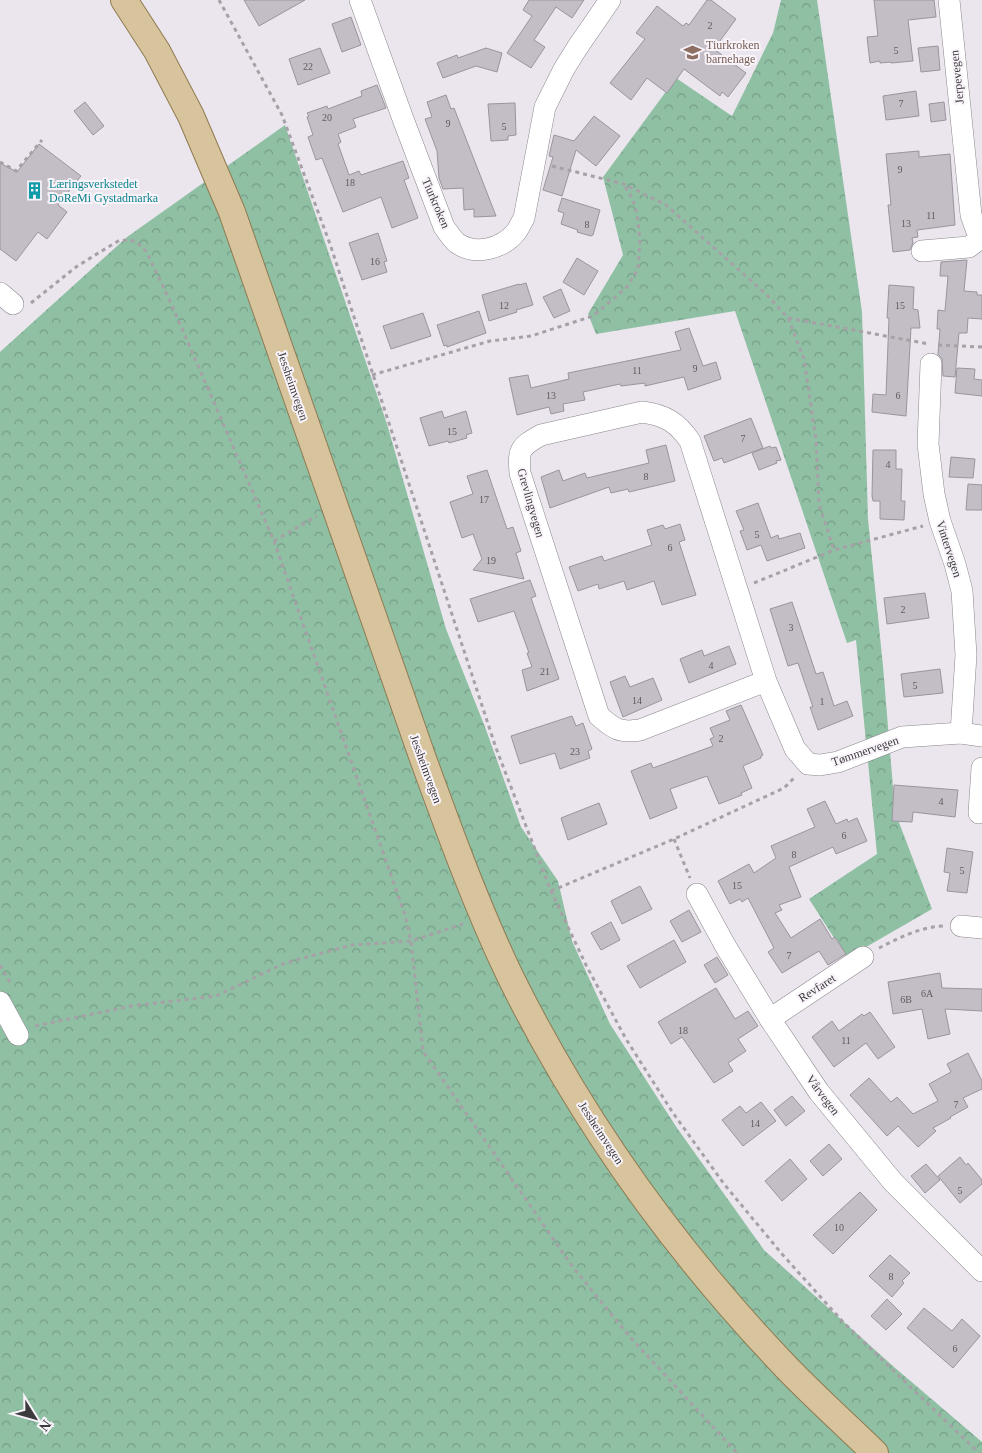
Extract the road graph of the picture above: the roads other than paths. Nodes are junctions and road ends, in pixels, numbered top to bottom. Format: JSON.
{"nodes":[{"id":1,"x":124,"y":0,"type":"edge"},
{"id":2,"x":360,"y":0,"type":"edge"},
{"id":3,"x":610,"y":0,"type":"edge"},
{"id":4,"x":949,"y":0,"type":"edge"},
{"id":5,"x":973,"y":155,"type":"edge"},
{"id":6,"x":982,"y":237,"type":"edge"},
{"id":7,"x":922,"y":251,"type":"dead end"},
{"id":8,"x":931,"y":364,"type":"dead end"},
{"id":9,"x":766,"y":681,"type":"junction"},
{"id":10,"x":960,"y":733,"type":"junction"},
{"id":11,"x":982,"y":736,"type":"edge"},
{"id":12,"x":808,"y":764,"type":"joint"},
{"id":13,"x":982,"y":768,"type":"edge"},
{"id":14,"x":979,"y":813,"type":"dead end"},
{"id":15,"x":697,"y":894,"type":"road end"},
{"id":16,"x":863,"y":957,"type":"road end"},
{"id":17,"x":0,"y":1002,"type":"edge"},
{"id":18,"x":770,"y":1019,"type":"junction"},
{"id":19,"x":18,"y":1035,"type":"road end"},
{"id":20,"x":982,"y":1271,"type":"edge"},
{"id":21,"x":875,"y":1453,"type":"edge"}],
"edges":[{"from":1,"to":21,"type":"main road","name":"Jessheimvegen"},
{"from":2,"to":3,"type":"street","name":"Tiurkroken"},
{"from":4,"to":5,"type":"street","name":"Jerpevegen"},
{"from":5,"to":6,"type":"street","name":"Jerpevegen"},
{"from":6,"to":7,"type":"street"},
{"from":8,"to":10,"type":"street","name":"Vintervegen"},
{"from":9,"to":9,"type":"street","name":"Grevlingvegen"},
{"from":9,"to":12,"type":"street","name":"Grevlingvegen"},
{"from":10,"to":11,"type":"street","name":"Tømmervegen"},
{"from":10,"to":12,"type":"street","name":"Tømmervegen"},
{"from":13,"to":14,"type":"street"},
{"from":15,"to":18,"type":"street","name":"Vårvegen"},
{"from":16,"to":18,"type":"street","name":"Revfaret"},
{"from":17,"to":19,"type":"street"},
{"from":18,"to":20,"type":"street","name":"Vårvegen"}]}
